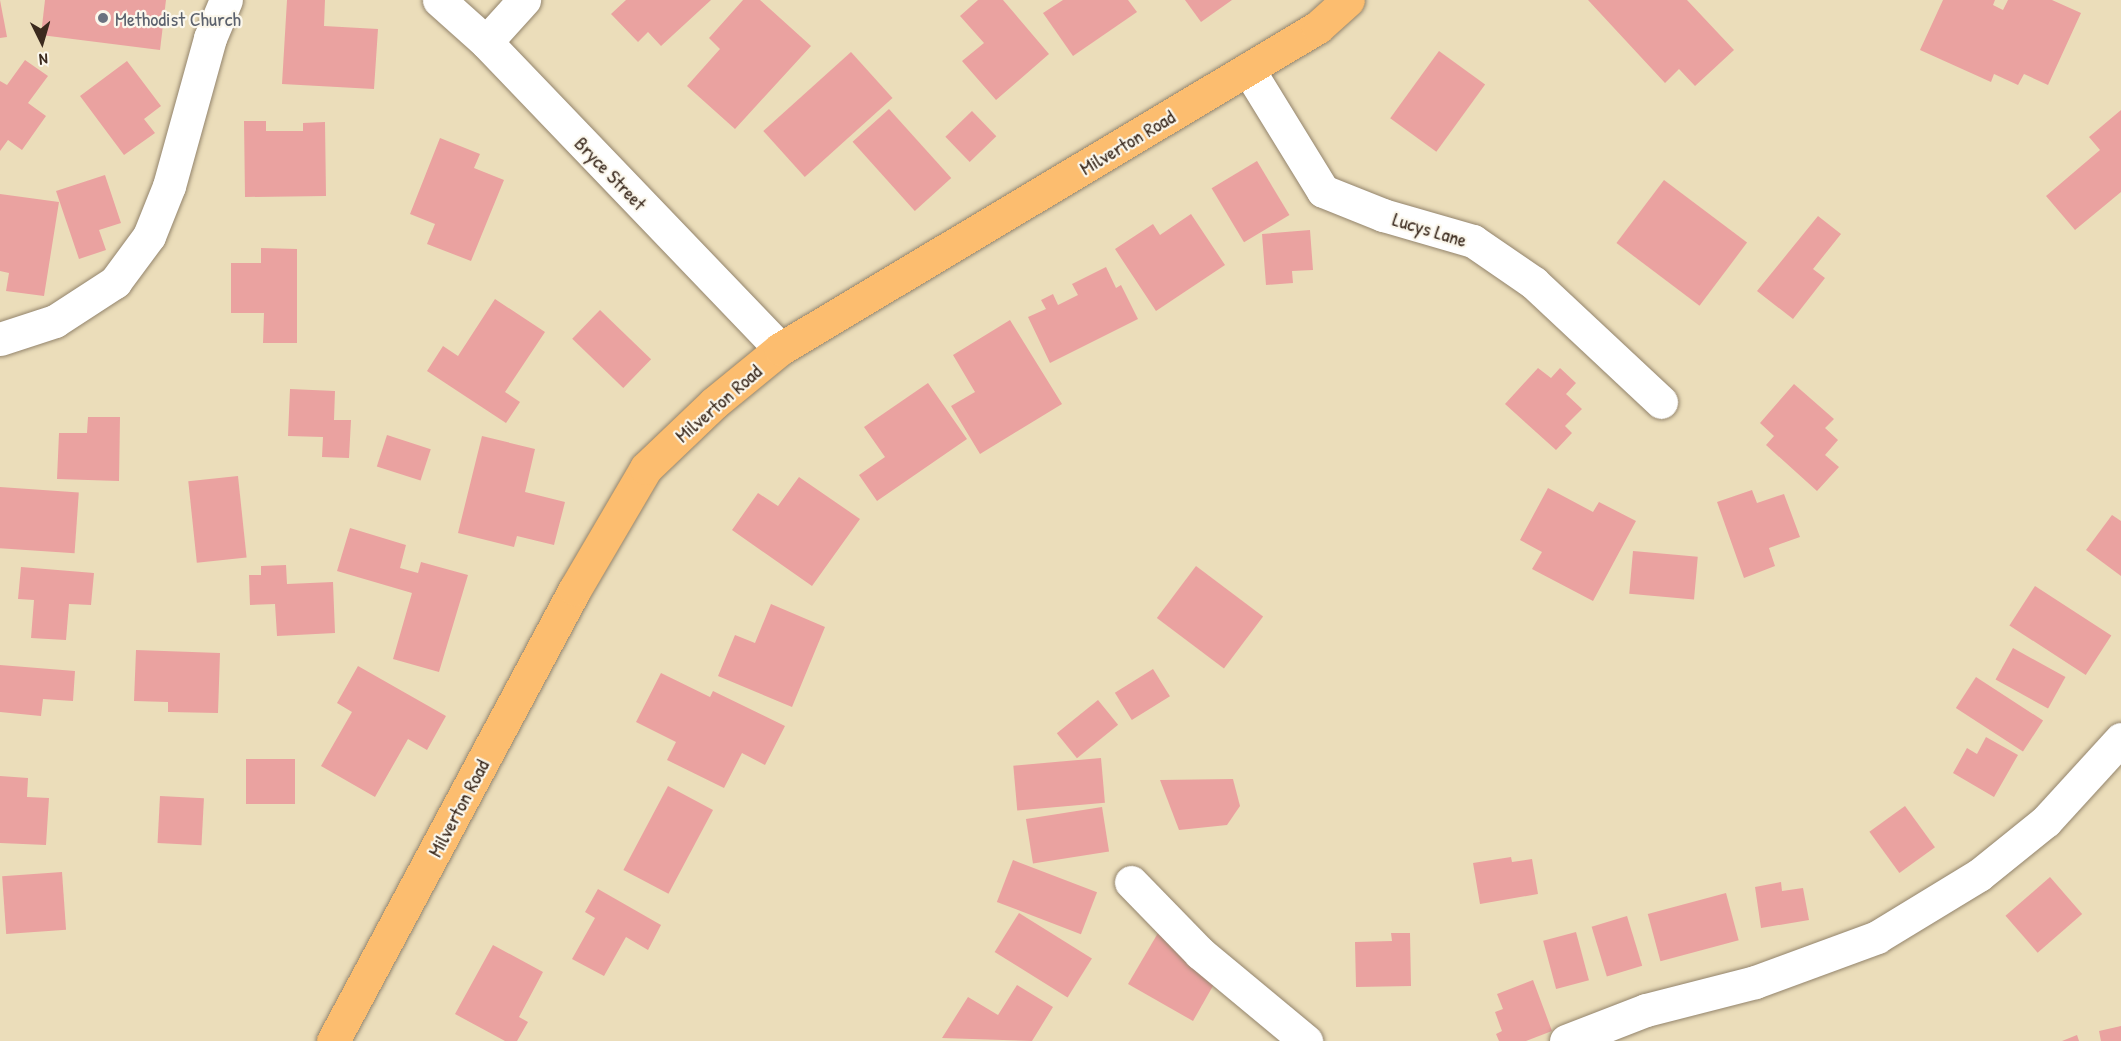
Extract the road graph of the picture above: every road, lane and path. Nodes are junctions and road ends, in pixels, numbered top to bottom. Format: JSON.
{"nodes":[{"id":1,"x":226,"y":0,"type":"edge"},
{"id":2,"x":439,"y":0,"type":"edge"},
{"id":3,"x":524,"y":0,"type":"edge"},
{"id":4,"x":1348,"y":0,"type":"edge"},
{"id":5,"x":486,"y":42,"type":"junction"},
{"id":6,"x":1248,"y":69,"type":"junction"},
{"id":7,"x":0,"y":339,"type":"edge"},
{"id":8,"x":780,"y":349,"type":"junction"},
{"id":9,"x":1661,"y":402,"type":"dead end"},
{"id":10,"x":2119,"y":745,"type":"edge"},
{"id":11,"x":1131,"y":882,"type":"dead end"},
{"id":12,"x":333,"y":1041,"type":"edge"},
{"id":13,"x":1306,"y":1041,"type":"edge"},
{"id":14,"x":1566,"y":1041,"type":"edge"}],
"edges":[{"from":1,"to":7,"type":"street"},
{"from":2,"to":5,"type":"street","name":"Bryce Street"},
{"from":3,"to":5,"type":"street"},
{"from":4,"to":6,"type":"main road","name":"Milverton Road"},
{"from":5,"to":8,"type":"street","name":"Bryce Street"},
{"from":6,"to":8,"type":"main road","name":"Milverton Road"},
{"from":6,"to":9,"type":"street","name":"Lucys Lane"},
{"from":8,"to":12,"type":"main road","name":"Milverton Road"},
{"from":10,"to":14,"type":"street"},
{"from":11,"to":13,"type":"street"}]}
